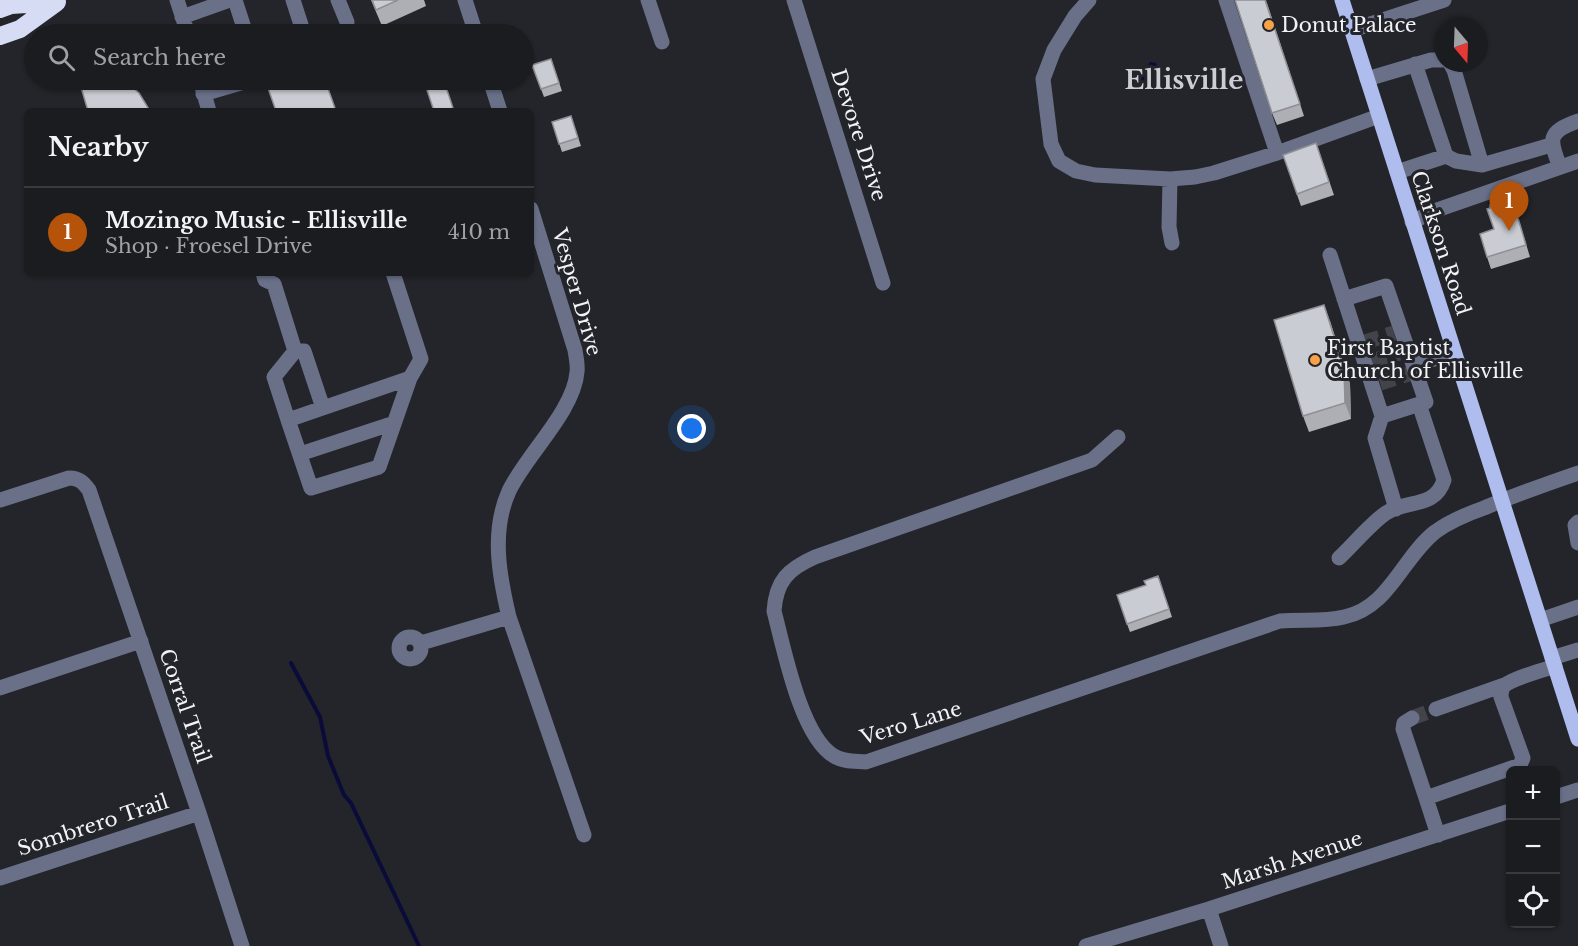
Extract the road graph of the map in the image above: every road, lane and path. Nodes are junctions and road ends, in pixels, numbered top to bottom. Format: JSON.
{"nodes":[{"id":1,"x":177,"y":0,"type":"edge"},
{"id":2,"x":230,"y":0,"type":"edge"},
{"id":3,"x":235,"y":0,"type":"edge"},
{"id":4,"x":293,"y":0,"type":"edge"},
{"id":5,"x":338,"y":0,"type":"edge"},
{"id":6,"x":465,"y":0,"type":"edge"},
{"id":7,"x":648,"y":0,"type":"edge"},
{"id":8,"x":794,"y":0,"type":"edge"},
{"id":9,"x":1089,"y":0,"type":"edge"},
{"id":10,"x":1226,"y":0,"type":"edge"},
{"id":11,"x":1342,"y":0,"type":"edge"},
{"id":12,"x":1444,"y":0,"type":"edge"},
{"id":13,"x":60,"y":1,"type":"edge"},
{"id":14,"x":1407,"y":6,"type":"edge"},
{"id":15,"x":0,"y":9,"type":"edge"},
{"id":16,"x":182,"y":17,"type":"junction"},
{"id":17,"x":347,"y":22,"type":"dead end"},
{"id":18,"x":27,"y":24,"type":"edge"},
{"id":19,"x":184,"y":24,"type":"edge"},
{"id":20,"x":243,"y":24,"type":"edge"},
{"id":21,"x":301,"y":24,"type":"edge"},
{"id":22,"x":473,"y":24,"type":"edge"},
{"id":23,"x":24,"y":26,"type":"edge"},
{"id":24,"x":1352,"y":30,"type":"junction"},
{"id":25,"x":0,"y":36,"type":"edge"},
{"id":26,"x":662,"y":42,"type":"dead end"},
{"id":27,"x":1434,"y":60,"type":"edge"},
{"id":28,"x":1415,"y":64,"type":"junction"},
{"id":29,"x":1455,"y":72,"type":"edge"},
{"id":30,"x":1367,"y":79,"type":"junction"},
{"id":31,"x":202,"y":90,"type":"edge"},
{"id":32,"x":493,"y":90,"type":"edge"},
{"id":33,"x":208,"y":108,"type":"edge"},
{"id":34,"x":499,"y":108,"type":"edge"},
{"id":35,"x":1379,"y":116,"type":"junction"},
{"id":36,"x":1578,"y":121,"type":"edge"},
{"id":37,"x":1551,"y":145,"type":"junction"},
{"id":38,"x":1278,"y":153,"type":"junction"},
{"id":39,"x":1446,"y":156,"type":"junction"},
{"id":40,"x":1578,"y":161,"type":"edge"},
{"id":41,"x":1482,"y":165,"type":"junction"},
{"id":42,"x":1560,"y":167,"type":"junction"},
{"id":43,"x":1396,"y":172,"type":"junction"},
{"id":44,"x":1170,"y":178,"type":"junction"},
{"id":45,"x":534,"y":219,"type":"edge"},
{"id":46,"x":1412,"y":222,"type":"junction"},
{"id":47,"x":1172,"y":243,"type":"dead end"},
{"id":48,"x":1330,"y":255,"type":"dead end"},
{"id":49,"x":264,"y":276,"type":"edge"},
{"id":50,"x":394,"y":276,"type":"edge"},
{"id":51,"x":884,"y":284,"type":"dead end"},
{"id":52,"x":1344,"y":299,"type":"junction"},
{"id":53,"x":295,"y":351,"type":"junction"},
{"id":54,"x":1454,"y":353,"type":"junction"},
{"id":55,"x":1409,"y":363,"type":"junction"},
{"id":56,"x":410,"y":378,"type":"junction"},
{"id":57,"x":1419,"y":404,"type":"junction"},
{"id":58,"x":323,"y":408,"type":"junction"},
{"id":59,"x":1382,"y":416,"type":"junction"},
{"id":60,"x":288,"y":420,"type":"junction"},
{"id":61,"x":394,"y":423,"type":"junction"},
{"id":62,"x":1118,"y":437,"type":"dead end"},
{"id":63,"x":300,"y":454,"type":"junction"},
{"id":64,"x":1578,"y":473,"type":"edge"},
{"id":65,"x":0,"y":500,"type":"edge"},
{"id":66,"x":1502,"y":500,"type":"junction"},
{"id":67,"x":1396,"y":509,"type":"junction"},
{"id":68,"x":1578,"y":522,"type":"edge"},
{"id":69,"x":1578,"y":543,"type":"edge"},
{"id":70,"x":1339,"y":558,"type":"dead end"},
{"id":71,"x":1578,"y":607,"type":"edge"},
{"id":72,"x":509,"y":616,"type":"junction"},
{"id":73,"x":1540,"y":620,"type":"junction"},
{"id":74,"x":141,"y":641,"type":"junction"},
{"id":75,"x":421,"y":643,"type":"dead end"},
{"id":76,"x":1578,"y":650,"type":"edge"},
{"id":77,"x":1553,"y":662,"type":"junction"},
{"id":78,"x":1504,"y":685,"type":"junction"},
{"id":79,"x":0,"y":688,"type":"edge"},
{"id":80,"x":1436,"y":709,"type":"tunnel mouth"},
{"id":81,"x":1412,"y":718,"type":"dead end"},
{"id":82,"x":1576,"y":729,"type":"edge"},
{"id":83,"x":1578,"y":790,"type":"edge"},
{"id":84,"x":1560,"y":796,"type":"edge"},
{"id":85,"x":1426,"y":798,"type":"junction"},
{"id":86,"x":1506,"y":812,"type":"edge"},
{"id":87,"x":200,"y":813,"type":"junction"},
{"id":88,"x":584,"y":835,"type":"dead end"},
{"id":89,"x":1438,"y":835,"type":"junction"},
{"id":90,"x":0,"y":878,"type":"edge"},
{"id":91,"x":1209,"y":909,"type":"junction"},
{"id":92,"x":242,"y":946,"type":"edge"},
{"id":93,"x":1086,"y":946,"type":"edge"},
{"id":94,"x":1221,"y":946,"type":"edge"}],
"edges":[{"from":1,"to":16,"type":"street"},
{"from":2,"to":16,"type":"street"},
{"from":3,"to":20,"type":"street"},
{"from":4,"to":21,"type":"street"},
{"from":5,"to":17,"type":"street"},
{"from":6,"to":22,"type":"street"},
{"from":7,"to":26,"type":"street"},
{"from":8,"to":51,"type":"street","name":"Devore Drive"},
{"from":9,"to":44,"type":"street"},
{"from":10,"to":38,"type":"street"},
{"from":11,"to":24,"type":"main road","name":"Clarkson Road"},
{"from":12,"to":14,"type":"street"},
{"from":13,"to":15,"type":"highway"},
{"from":13,"to":18,"type":"highway"},
{"from":14,"to":24,"type":"street"},
{"from":16,"to":19,"type":"street"},
{"from":23,"to":25,"type":"highway"},
{"from":24,"to":30,"type":"main road","name":"Clarkson Road"},
{"from":27,"to":28,"type":"street"},
{"from":28,"to":30,"type":"street"},
{"from":28,"to":39,"type":"street"},
{"from":29,"to":41,"type":"street"},
{"from":30,"to":35,"type":"main road","name":"Clarkson Road"},
{"from":31,"to":33,"type":"street"},
{"from":32,"to":34,"type":"street"},
{"from":35,"to":38,"type":"street"},
{"from":35,"to":43,"type":"main road","name":"Clarkson Road"},
{"from":36,"to":37,"type":"street"},
{"from":37,"to":41,"type":"street"},
{"from":37,"to":42,"type":"street"},
{"from":38,"to":44,"type":"street"},
{"from":39,"to":41,"type":"street"},
{"from":39,"to":43,"type":"street"},
{"from":40,"to":42,"type":"street"},
{"from":42,"to":46,"type":"street"},
{"from":43,"to":46,"type":"main road","name":"Clarkson Road"},
{"from":44,"to":47,"type":"street"},
{"from":45,"to":72,"type":"street","name":"Vesper Drive"},
{"from":46,"to":54,"type":"main road","name":"Clarkson Road"},
{"from":48,"to":52,"type":"street"},
{"from":49,"to":53,"type":"street"},
{"from":50,"to":56,"type":"street"},
{"from":52,"to":55,"type":"street"},
{"from":52,"to":59,"type":"street"},
{"from":53,"to":58,"type":"street"},
{"from":53,"to":60,"type":"street"},
{"from":54,"to":55,"type":"street"},
{"from":54,"to":66,"type":"main road","name":"Clarkson Road"},
{"from":55,"to":57,"type":"street"},
{"from":56,"to":58,"type":"street"},
{"from":56,"to":61,"type":"street"},
{"from":57,"to":59,"type":"street"},
{"from":57,"to":67,"type":"street"},
{"from":58,"to":60,"type":"street"},
{"from":59,"to":67,"type":"street"},
{"from":60,"to":63,"type":"street"},
{"from":61,"to":63,"type":"street"},
{"from":61,"to":63,"type":"street"},
{"from":62,"to":66,"type":"street","name":"Vero Lane"},
{"from":64,"to":66,"type":"street","name":"Vero Lane"},
{"from":65,"to":74,"type":"street","name":"Corral Trail"},
{"from":66,"to":73,"type":"main road","name":"Clarkson Road"},
{"from":67,"to":70,"type":"street"},
{"from":68,"to":69,"type":"street"},
{"from":71,"to":73,"type":"street"},
{"from":72,"to":75,"type":"street"},
{"from":72,"to":88,"type":"street","name":"Vesper Drive"},
{"from":73,"to":77,"type":"main road","name":"Clarkson Road"},
{"from":74,"to":79,"type":"street"},
{"from":74,"to":87,"type":"street","name":"Corral Trail"},
{"from":76,"to":77,"type":"street"},
{"from":77,"to":78,"type":"street"},
{"from":77,"to":82,"type":"main road","name":"Clarkson Road"},
{"from":78,"to":80,"type":"street"},
{"from":78,"to":85,"type":"street"},
{"from":81,"to":85,"type":"street"},
{"from":83,"to":84,"type":"street"},
{"from":85,"to":89,"type":"street"},
{"from":86,"to":89,"type":"street","name":"Marsh Avenue"},
{"from":87,"to":90,"type":"street","name":"Sombrero Trail"},
{"from":87,"to":92,"type":"street","name":"Corral Trail"},
{"from":89,"to":91,"type":"street","name":"Marsh Avenue"},
{"from":91,"to":93,"type":"street","name":"Marsh Avenue"},
{"from":91,"to":94,"type":"street"}]}
